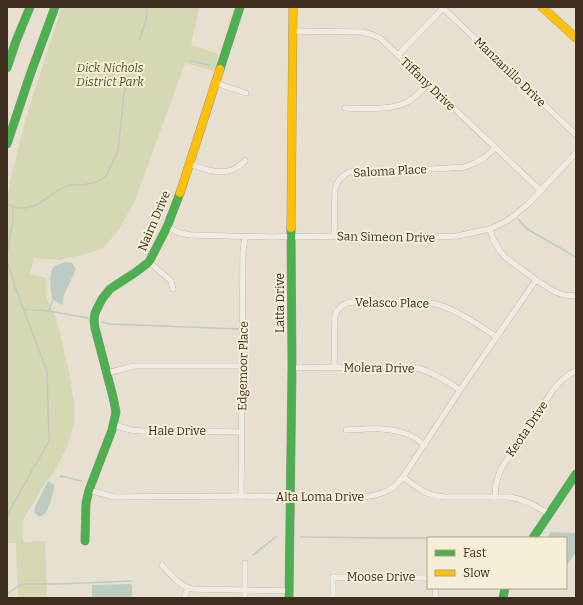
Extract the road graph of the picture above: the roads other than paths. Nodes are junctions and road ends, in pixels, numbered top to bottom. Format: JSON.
{"nodes":[{"id":1,"x":30,"y":7,"type":"edge"},
{"id":2,"x":55,"y":7,"type":"edge"},
{"id":3,"x":240,"y":7,"type":"edge"},
{"id":4,"x":293,"y":7,"type":"edge"},
{"id":5,"x":542,"y":7,"type":"edge"},
{"id":6,"x":444,"y":8,"type":"edge"},
{"id":7,"x":292,"y":32,"type":"junction"},
{"id":8,"x":576,"y":38,"type":"edge"},
{"id":9,"x":398,"y":55,"type":"junction"},
{"id":10,"x":7,"y":68,"type":"edge"},
{"id":11,"x":215,"y":84,"type":"junction"},
{"id":12,"x":428,"y":84,"type":"junction"},
{"id":13,"x":246,"y":93,"type":"dead end"},
{"id":14,"x":345,"y":108,"type":"dead end"},
{"id":15,"x":576,"y":135,"type":"edge"},
{"id":16,"x":7,"y":144,"type":"edge"},
{"id":17,"x":495,"y":148,"type":"junction"},
{"id":18,"x":576,"y":153,"type":"edge"},
{"id":19,"x":245,"y":161,"type":"dead end"},
{"id":20,"x":189,"y":164,"type":"junction"},
{"id":21,"x":541,"y":190,"type":"junction"},
{"id":22,"x":167,"y":227,"type":"junction"},
{"id":23,"x":490,"y":228,"type":"junction"},
{"id":24,"x":244,"y":236,"type":"junction"},
{"id":25,"x":291,"y":236,"type":"junction"},
{"id":26,"x":334,"y":236,"type":"junction"},
{"id":27,"x":149,"y":262,"type":"junction"},
{"id":28,"x":536,"y":280,"type":"junction"},
{"id":29,"x":173,"y":289,"type":"dead end"},
{"id":30,"x":576,"y":296,"type":"edge"},
{"id":31,"x":497,"y":337,"type":"junction"},
{"id":32,"x":243,"y":366,"type":"junction"},
{"id":33,"x":334,"y":367,"type":"junction"},
{"id":34,"x":292,"y":368,"type":"junction"},
{"id":35,"x":576,"y":371,"type":"edge"},
{"id":36,"x":107,"y":374,"type":"junction"},
{"id":37,"x":460,"y":390,"type":"junction"},
{"id":38,"x":114,"y":425,"type":"junction"},
{"id":39,"x":346,"y":430,"type":"dead end"},
{"id":40,"x":242,"y":432,"type":"junction"},
{"id":41,"x":425,"y":445,"type":"junction"},
{"id":42,"x":576,"y":474,"type":"edge"},
{"id":43,"x":403,"y":477,"type":"junction"},
{"id":44,"x":89,"y":490,"type":"junction"},
{"id":45,"x":241,"y":496,"type":"junction"},
{"id":46,"x":290,"y":496,"type":"junction"},
{"id":47,"x":495,"y":497,"type":"junction"},
{"id":48,"x":549,"y":514,"type":"junction"},
{"id":49,"x":534,"y":537,"type":"edge"},
{"id":50,"x":86,"y":542,"type":"dead end"},
{"id":51,"x":245,"y":563,"type":"dead end"},
{"id":52,"x":162,"y":565,"type":"dead end"},
{"id":53,"x":427,"y":578,"type":"edge"},
{"id":54,"x":188,"y":588,"type":"junction"},
{"id":55,"x":245,"y":591,"type":"junction"},
{"id":56,"x":289,"y":595,"type":"edge"},
{"id":57,"x":184,"y":598,"type":"edge"},
{"id":58,"x":245,"y":598,"type":"edge"},
{"id":59,"x":334,"y":598,"type":"edge"}],
"edges":[{"from":1,"to":10,"type":"main road"},
{"from":2,"to":16,"type":"main road"},
{"from":3,"to":11,"type":"main road","name":"Nairn Drive"},
{"from":4,"to":7,"type":"main road","name":"Latta Drive"},
{"from":5,"to":8,"type":"main road"},
{"from":6,"to":9,"type":"street"},
{"from":6,"to":15,"type":"street","name":"Manzanillo Drive"},
{"from":7,"to":9,"type":"street","name":"Tiffany Drive"},
{"from":7,"to":25,"type":"main road","name":"Latta Drive"},
{"from":9,"to":12,"type":"street","name":"Tiffany Drive"},
{"from":11,"to":13,"type":"street"},
{"from":11,"to":20,"type":"main road","name":"Nairn Drive"},
{"from":12,"to":14,"type":"street"},
{"from":12,"to":17,"type":"street","name":"Tiffany Drive"},
{"from":17,"to":21,"type":"street","name":"Tiffany Drive"},
{"from":17,"to":26,"type":"street","name":"Saloma Place"},
{"from":18,"to":21,"type":"street","name":"San Simeon Drive"},
{"from":19,"to":20,"type":"street"},
{"from":20,"to":22,"type":"main road","name":"Nairn Drive"},
{"from":21,"to":23,"type":"street","name":"San Simeon Drive"},
{"from":22,"to":24,"type":"street","name":"San Simeon Drive"},
{"from":22,"to":27,"type":"main road","name":"Nairn Drive"},
{"from":23,"to":26,"type":"street","name":"San Simeon Drive"},
{"from":23,"to":28,"type":"street"},
{"from":24,"to":25,"type":"street","name":"San Simeon Drive"},
{"from":24,"to":32,"type":"street","name":"Edgemoor Place"},
{"from":25,"to":26,"type":"street","name":"San Simeon Drive"},
{"from":25,"to":34,"type":"main road","name":"Latta Drive"},
{"from":27,"to":29,"type":"street"},
{"from":27,"to":36,"type":"main road","name":"Nairn Drive"},
{"from":28,"to":30,"type":"street"},
{"from":28,"to":31,"type":"street","name":"Alta Loma Drive"},
{"from":31,"to":33,"type":"street","name":"Velasco Place"},
{"from":31,"to":37,"type":"street","name":"Alta Loma Drive"},
{"from":32,"to":36,"type":"street"},
{"from":32,"to":40,"type":"street","name":"Edgemoor Place"},
{"from":33,"to":34,"type":"street","name":"Molera Drive"},
{"from":33,"to":37,"type":"street","name":"Molera Drive"},
{"from":34,"to":46,"type":"main road","name":"Latta Drive"},
{"from":35,"to":47,"type":"street","name":"Keota Drive"},
{"from":36,"to":38,"type":"main road","name":"Nairn Drive"},
{"from":37,"to":41,"type":"street","name":"Alta Loma Drive"},
{"from":38,"to":40,"type":"street","name":"Hale Drive"},
{"from":38,"to":44,"type":"main road","name":"Nairn Drive"},
{"from":39,"to":41,"type":"street"},
{"from":40,"to":45,"type":"street","name":"Edgemoor Place"},
{"from":41,"to":43,"type":"street","name":"Alta Loma Drive"},
{"from":42,"to":48,"type":"main road"},
{"from":43,"to":46,"type":"street","name":"Alta Loma Drive"},
{"from":43,"to":47,"type":"street"},
{"from":44,"to":45,"type":"street","name":"Alta Loma Drive"},
{"from":44,"to":50,"type":"main road","name":"Nairn Drive"},
{"from":45,"to":46,"type":"street","name":"Alta Loma Drive"},
{"from":46,"to":56,"type":"main road","name":"Latta Drive"},
{"from":47,"to":48,"type":"street"},
{"from":48,"to":49,"type":"main road"},
{"from":51,"to":55,"type":"street"},
{"from":52,"to":54,"type":"street"},
{"from":53,"to":59,"type":"street","name":"Moose Drive"},
{"from":54,"to":55,"type":"street"},
{"from":54,"to":57,"type":"street"},
{"from":55,"to":56,"type":"street"},
{"from":55,"to":58,"type":"street"}]}
